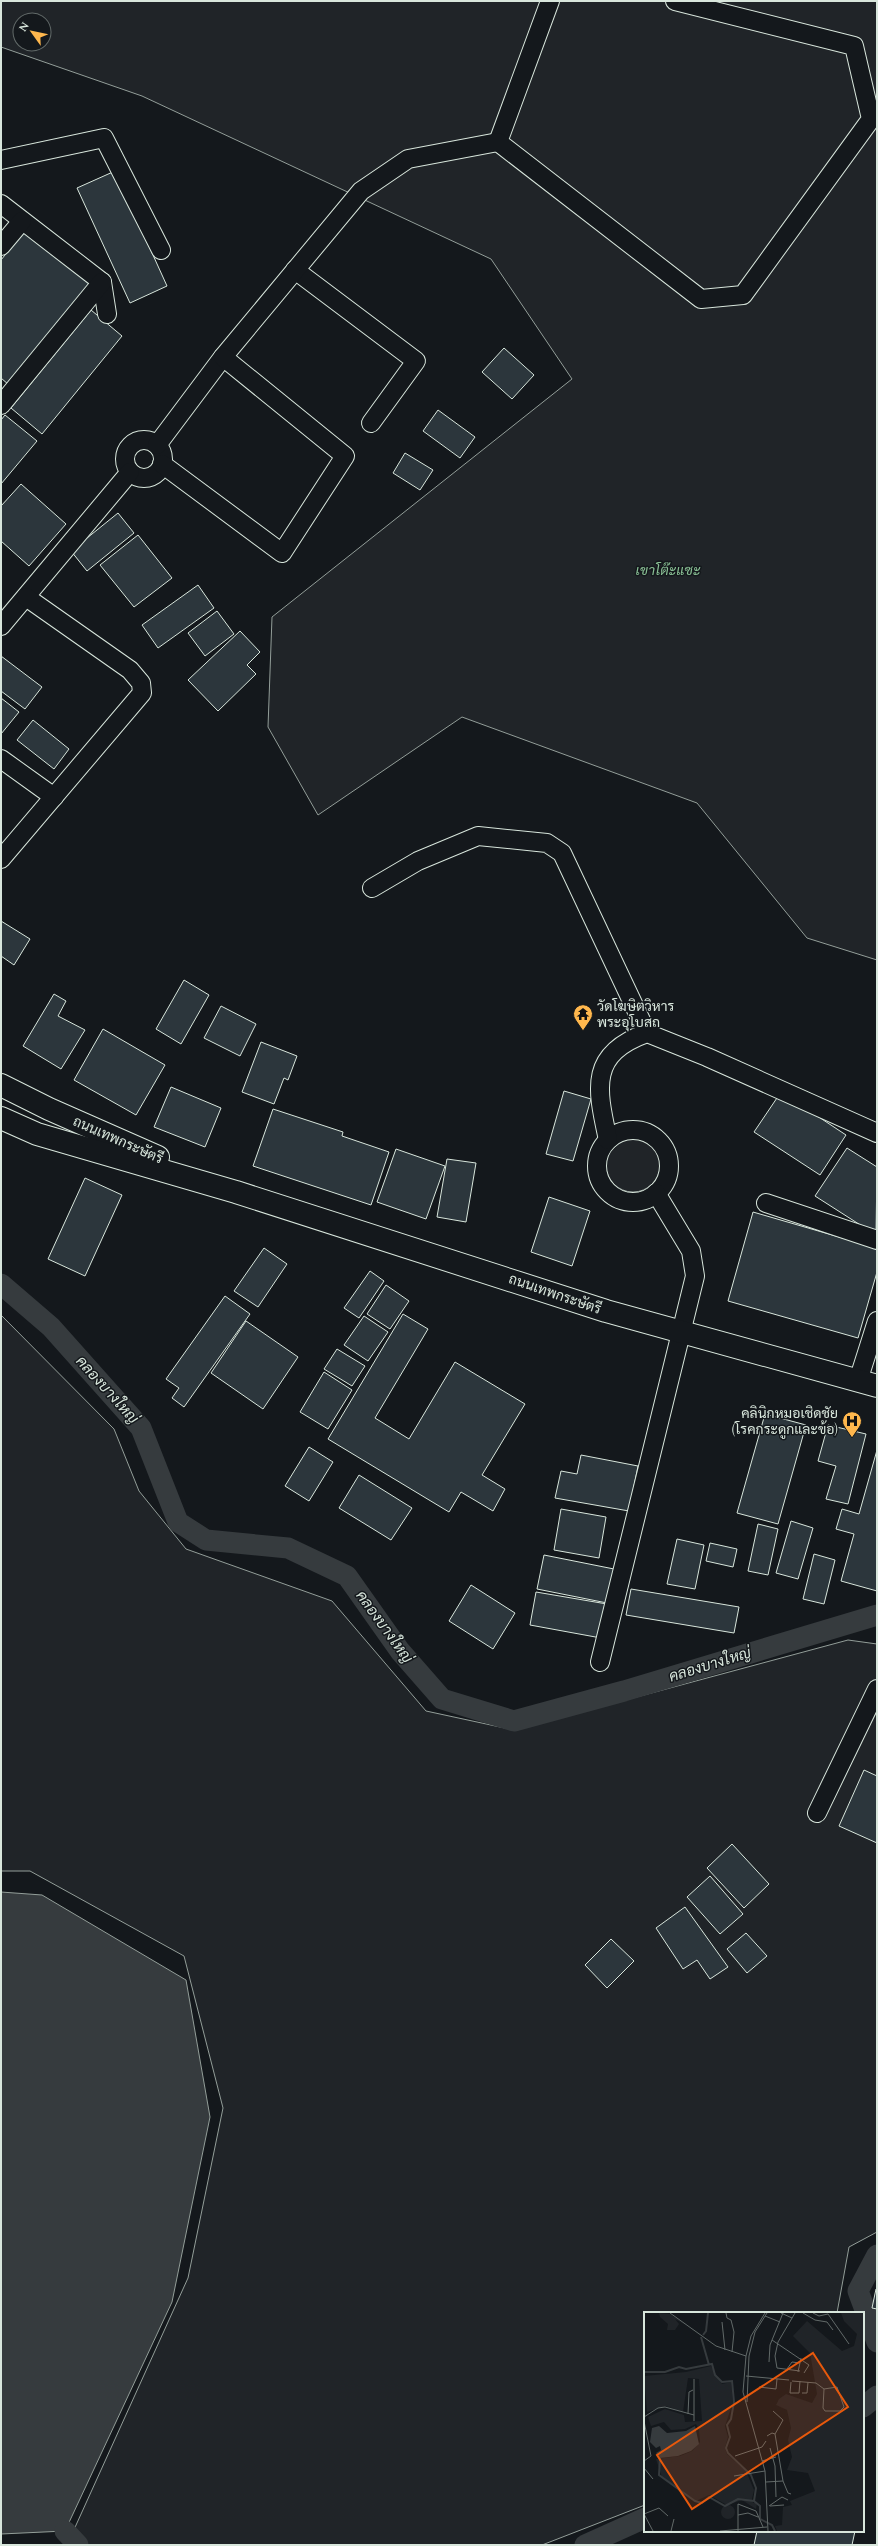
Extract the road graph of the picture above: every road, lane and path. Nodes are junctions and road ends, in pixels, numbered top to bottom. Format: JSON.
{"nodes":[{"id":1,"x":550,"y":1,"type":"edge"},
{"id":2,"x":675,"y":1,"type":"edge"},
{"id":3,"x":498,"y":142,"type":"junction"},
{"id":4,"x":1,"y":160,"type":"edge"},
{"id":5,"x":1,"y":204,"type":"edge"},
{"id":6,"x":22,"y":221,"type":"junction"},
{"id":7,"x":1,"y":246,"type":"edge"},
{"id":8,"x":161,"y":250,"type":"dead end"},
{"id":9,"x":295,"y":270,"type":"junction"},
{"id":10,"x":102,"y":282,"type":"junction"},
{"id":11,"x":107,"y":314,"type":"dead end"},
{"id":12,"x":223,"y":357,"type":"junction"},
{"id":13,"x":1,"y":405,"type":"edge"},
{"id":14,"x":371,"y":423,"type":"dead end"},
{"id":15,"x":157,"y":446,"type":"junction"},
{"id":16,"x":162,"y":464,"type":"junction"},
{"id":17,"x":130,"y":472,"type":"junction"},
{"id":18,"x":26,"y":597,"type":"junction"},
{"id":19,"x":1,"y":626,"type":"edge"},
{"id":20,"x":1,"y":759,"type":"edge"},
{"id":21,"x":54,"y":797,"type":"junction"},
{"id":22,"x":1,"y":859,"type":"edge"},
{"id":23,"x":372,"y":888,"type":"dead end"},
{"id":24,"x":647,"y":1033,"type":"junction"},
{"id":25,"x":1,"y":1085,"type":"edge"},
{"id":26,"x":49,"y":1109,"type":"junction"},
{"id":27,"x":1,"y":1118,"type":"edge"},
{"id":28,"x":877,"y":1133,"type":"edge"},
{"id":29,"x":37,"y":1134,"type":"junction"},
{"id":30,"x":608,"y":1140,"type":"junction"},
{"id":31,"x":236,"y":1192,"type":"junction"},
{"id":32,"x":656,"y":1193,"type":"junction"},
{"id":33,"x":766,"y":1203,"type":"dead end"},
{"id":34,"x":877,"y":1240,"type":"edge"},
{"id":35,"x":877,"y":1321,"type":"edge"},
{"id":36,"x":682,"y":1332,"type":"junction"},
{"id":37,"x":868,"y":1384,"type":"edge"},
{"id":38,"x":600,"y":1662,"type":"dead end"},
{"id":39,"x":877,"y":1689,"type":"edge"},
{"id":40,"x":817,"y":1813,"type":"dead end"}],
"edges":[{"from":1,"to":3,"type":"street"},
{"from":2,"to":3,"type":"street"},
{"from":3,"to":9,"type":"street"},
{"from":4,"to":8,"type":"street"},
{"from":5,"to":6,"type":"street"},
{"from":6,"to":7,"type":"street"},
{"from":6,"to":10,"type":"street"},
{"from":9,"to":12,"type":"street"},
{"from":9,"to":14,"type":"street"},
{"from":10,"to":11,"type":"street"},
{"from":10,"to":13,"type":"street"},
{"from":12,"to":15,"type":"street"},
{"from":12,"to":16,"type":"street"},
{"from":15,"to":16,"type":"street"},
{"from":15,"to":17,"type":"street"},
{"from":16,"to":17,"type":"street"},
{"from":17,"to":18,"type":"street"},
{"from":18,"to":19,"type":"street"},
{"from":18,"to":21,"type":"street"},
{"from":20,"to":21,"type":"street"},
{"from":21,"to":22,"type":"street"},
{"from":23,"to":24,"type":"street"},
{"from":24,"to":28,"type":"street"},
{"from":24,"to":30,"type":"street"},
{"from":25,"to":26,"type":"main road","name":"ถนนเทพกระษัตรี"},
{"from":26,"to":29,"type":"main road"},
{"from":26,"to":31,"type":"main road","name":"ถนนเทพกระษัตรี"},
{"from":27,"to":29,"type":"main road","name":"ถนนเทพกระษัตรี"},
{"from":29,"to":31,"type":"main road","name":"ถนนเทพกระษัตรี"},
{"from":30,"to":32,"type":"street"},
{"from":30,"to":32,"type":"street"},
{"from":31,"to":36,"type":"main road","name":"ถนนเทพกระษัตรี"},
{"from":32,"to":36,"type":"street"},
{"from":33,"to":34,"type":"street"},
{"from":35,"to":37,"type":"street"},
{"from":36,"to":37,"type":"main road","name":"ถนนเทพกระษัตรี"},
{"from":36,"to":38,"type":"street"},
{"from":39,"to":40,"type":"street"}]}
